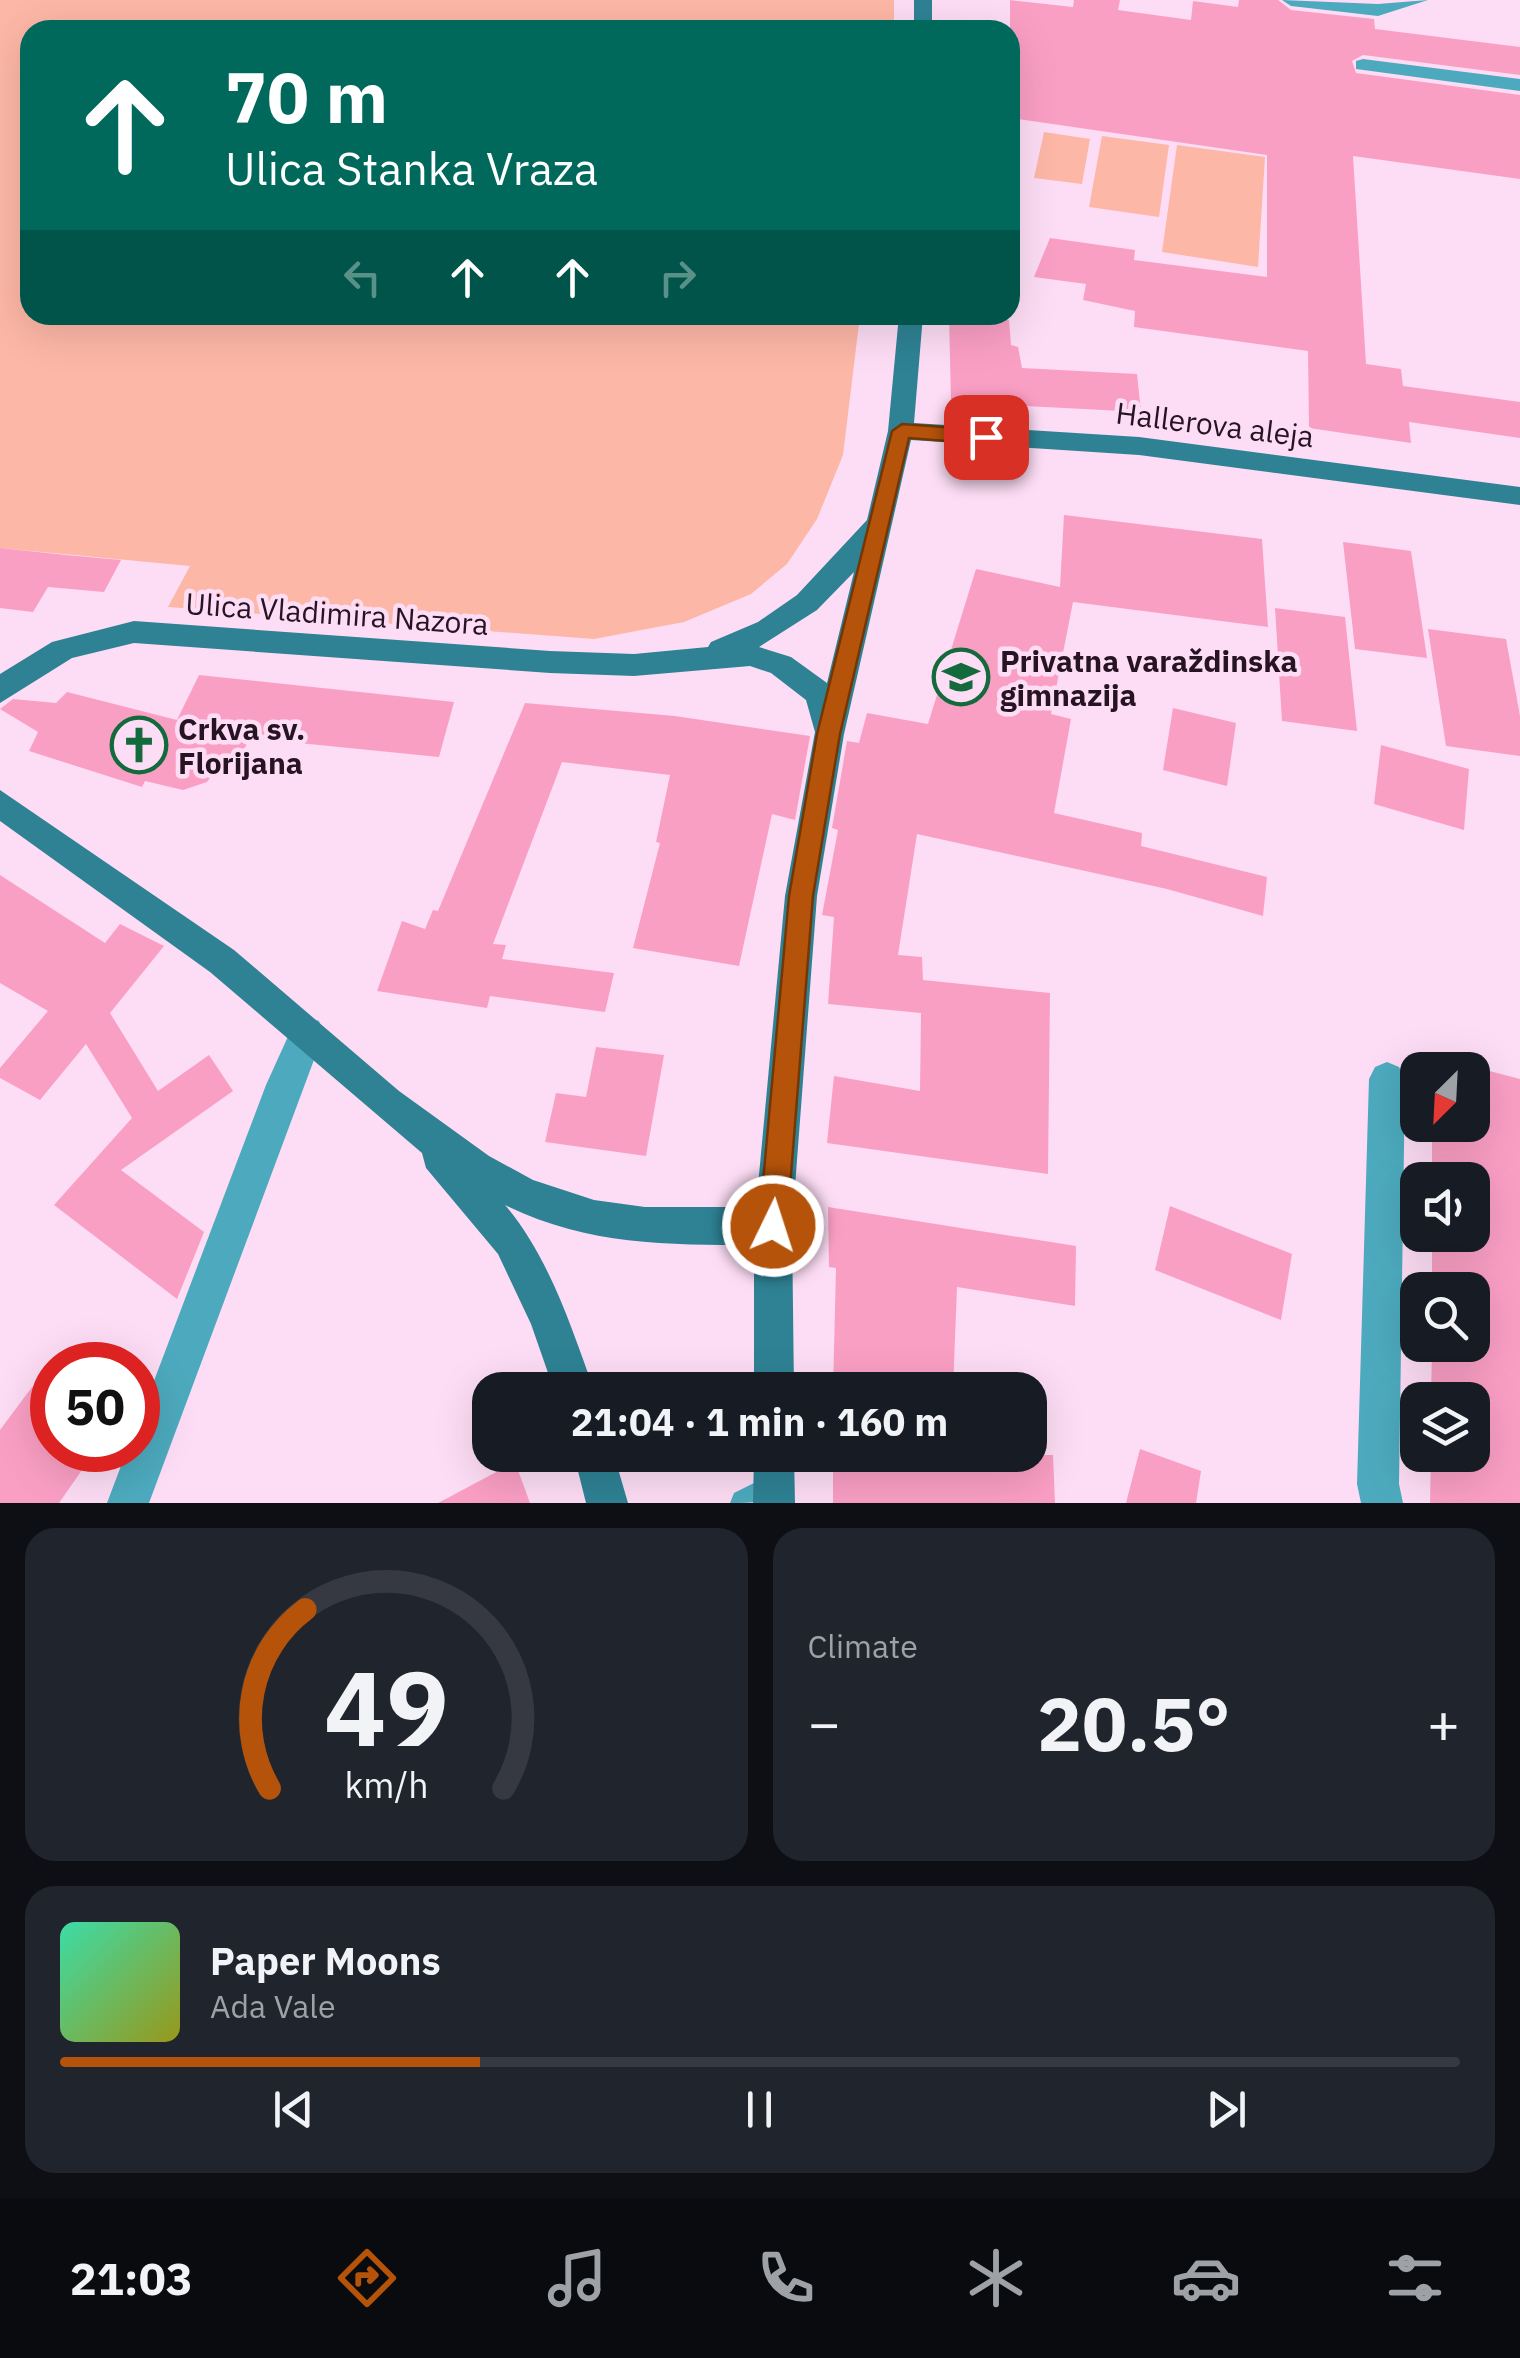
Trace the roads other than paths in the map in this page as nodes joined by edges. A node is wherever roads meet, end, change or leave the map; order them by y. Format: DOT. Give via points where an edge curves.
graph roads {
  1 [pos="1291,0"];
  2 [pos="1419,0"];
  3 [pos="1362,65"];
  4 [pos="1520,85"];
  5 [pos="910,325"];
  6 [pos="902,431"];
  7 [pos="890,489"];
  8 [pos="1520,496"];
  9 [pos="684,661"];
  10 [pos="0,691"];
  11 [pos="829,734"];
  12 [pos="0,803"];
  13 [pos="307,1033"];
  14 [pos="1387,1079"];
  15 [pos="400,1112"];
  16 [pos="773,1226"];
  17 [pos="568,1372"];
  18 [pos="774,1372"];
  19 [pos="599,1472"];
  20 [pos="128,1503"];
  21 [pos="608,1503"];
  22 [pos="1382,1503"];
  1 -- 2 [label="street" via="1378,10"];
  3 -- 4 [label="street"];
  5 -- 6 [label="main road"];
  6 -- 7 [label="main road"];
  6 -- 8 [label="main road, Hallerova aleja" via="1139,446"];
  7 -- 9 [label="main road" via="852,559 807,606 738,644"];
  7 -- 11 [label="main road"];
  9 -- 10 [label="main road, Ulica Vladimira Nazora" via="550,662 134,632 51,653"];
  9 -- 11 [label="main road" via="750,655 780,664 817,692"];
  11 -- 16 [label="main road" via="801,896"];
  12 -- 13 [label="main road" via="221,960"];
  13 -- 15 [label="main road"];
  13 -- 20 [label="street"];
  14 -- 22 [label="street"];
  15 -- 16 [label="main road" via="484,1174 568,1212 615,1223"];
  15 -- 17 [label="main road" via="511,1241"];
  16 -- 18 [label="main road"];
  19 -- 21 [label="main road"];
}
